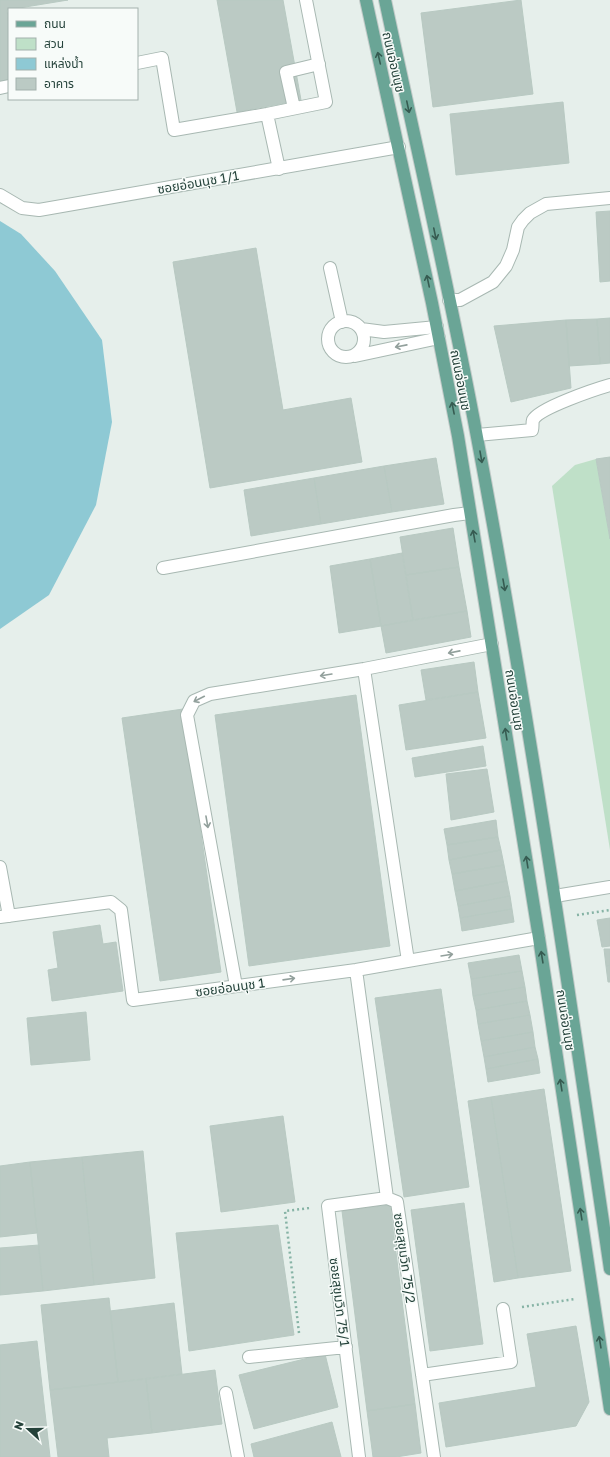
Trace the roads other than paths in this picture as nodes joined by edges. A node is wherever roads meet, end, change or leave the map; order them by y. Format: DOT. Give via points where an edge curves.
graph roads {
  1 [pos="306,0"];
  2 [pos="366,0"];
  3 [pos="385,0"];
  4 [pos="138,63"];
  5 [pos="319,64"];
  6 [pos="294,108"];
  7 [pos="267,114"];
  8 [pos="399,147"];
  9 [pos="279,169"];
  10 [pos="0,195"];
  11 [pos="610,198"];
  12 [pos="330,268"];
  13 [pos="449,300"];
  14 [pos="432,303"];
  15 [pos="342,322"];
  16 [pos="361,329"];
  17 [pos="438,332"];
  18 [pos="355,356"];
  19 [pos="610,385"];
  20 [pos="477,434"];
  21 [pos="458,436"];
  22 [pos="470,513"];
  23 [pos="163,568"];
  24 [pos="492,644"];
  25 [pos="364,669"];
  26 [pos="0,867"];
  27 [pos="610,888"];
  28 [pos="555,896"];
  29 [pos="4,917"];
  30 [pos="539,938"];
  31 [pos="408,961"];
  32 [pos="356,970"];
  33 [pos="236,986"];
  34 [pos="387,1198"];
  35 [pos="610,1269"];
  36 [pos="503,1310"];
  37 [pos="346,1347"];
  38 [pos="249,1357"];
  39 [pos="422,1375"];
  40 [pos="226,1392"];
  41 [pos="610,1409"];
  42 [pos="238,1457"];
  43 [pos="359,1457"];
  44 [pos="434,1457"];
  1 -- 5 [label="street"];
  8 -- 2 [label="main road, ถนนอ่อนนุช, one-way"];
  3 -- 13 [label="main road, ถนนอ่อนนุช, one-way"];
  4 -- 7 [label="street" via="162,58 174,130"];
  5 -- 6 [label="street" via="286,72"];
  5 -- 6 [label="street" via="326,102"];
  6 -- 7 [label="street"];
  7 -- 9 [label="street"];
  8 -- 9 [label="street, ซอยอ่อนนุช 1/1"];
  14 -- 8 [label="main road, ถนนอ่อนนุช, one-way"];
  9 -- 10 [label="street, ซอยอ่อนนุช 1/1" via="39,210 22,208"];
  11 -- 13 [label="street" via="546,204 530,214 518,227 506,266 493,282 460,300"];
  12 -- 15 [label="street"];
  13 -- 14 [label="main road"];
  13 -- 20 [label="main road, ถนนอ่อนนุช"];
  14 -- 17 [label="main road, ถนนอ่อนนุช"];
  15 -- 16 [label="street" via="357,324"];
  15 -- 18 [label="street" via="331,330 328,342 338,356"];
  16 -- 17 [label="street" via="384,332"];
  16 -- 18 [label="street" via="365,340 360,352"];
  17 -- 18 [label="street, one-way"];
  21 -- 17 [label="main road, ถนนอ่อนนุช, one-way"];
  19 -- 20 [label="street" via="586,392 537,415 532,430"];
  20 -- 21 [label="main road"];
  20 -- 28 [label="main road, ถนนอ่อนนุช, one-way"];
  21 -- 22 [label="main road, ถนนอ่อนนุช"];
  22 -- 23 [label="street"];
  24 -- 22 [label="main road, ถนนอ่อนนุช, one-way"];
  24 -- 25 [label="street, one-way"];
  30 -- 24 [label="main road, ถนนอ่อนนุช, one-way"];
  25 -- 31 [label="street"];
  25 -- 33 [label="street, one-way" via="210,694 194,701 187,715"];
  26 -- 29 [label="street"];
  27 -- 28 [label="street"];
  28 -- 35 [label="main road, ถนนอ่อนนุช"];
  29 -- 33 [label="street, ซอยอ่อนนุช 1" via="111,902 121,910 132,1000"];
  31 -- 30 [label="street, ซอยอ่อนนุช 1, one-way"];
  41 -- 30 [label="main road, ถนนอ่อนนุช, one-way"];
  31 -- 32 [label="street, ซอยอ่อนนุช 1"];
  33 -- 32 [label="street, ซอยอ่อนนุช 1, one-way"];
  32 -- 34 [label="street, ซอยสุขุมวิท 75/2"];
  34 -- 37 [label="street, ซอยสุขุมวิท 75/1" via="328,1206"];
  34 -- 39 [label="street, ซอยสุขุมวิท 75/2" via="397,1202"];
  36 -- 39 [label="street" via="511,1362"];
  37 -- 38 [label="street"];
  37 -- 43 [label="street, ซอยสุขุมวิท 75/1"];
  39 -- 44 [label="street, ซอยสุขุมวิท 75/2"];
  40 -- 42 [label="street"];
}
